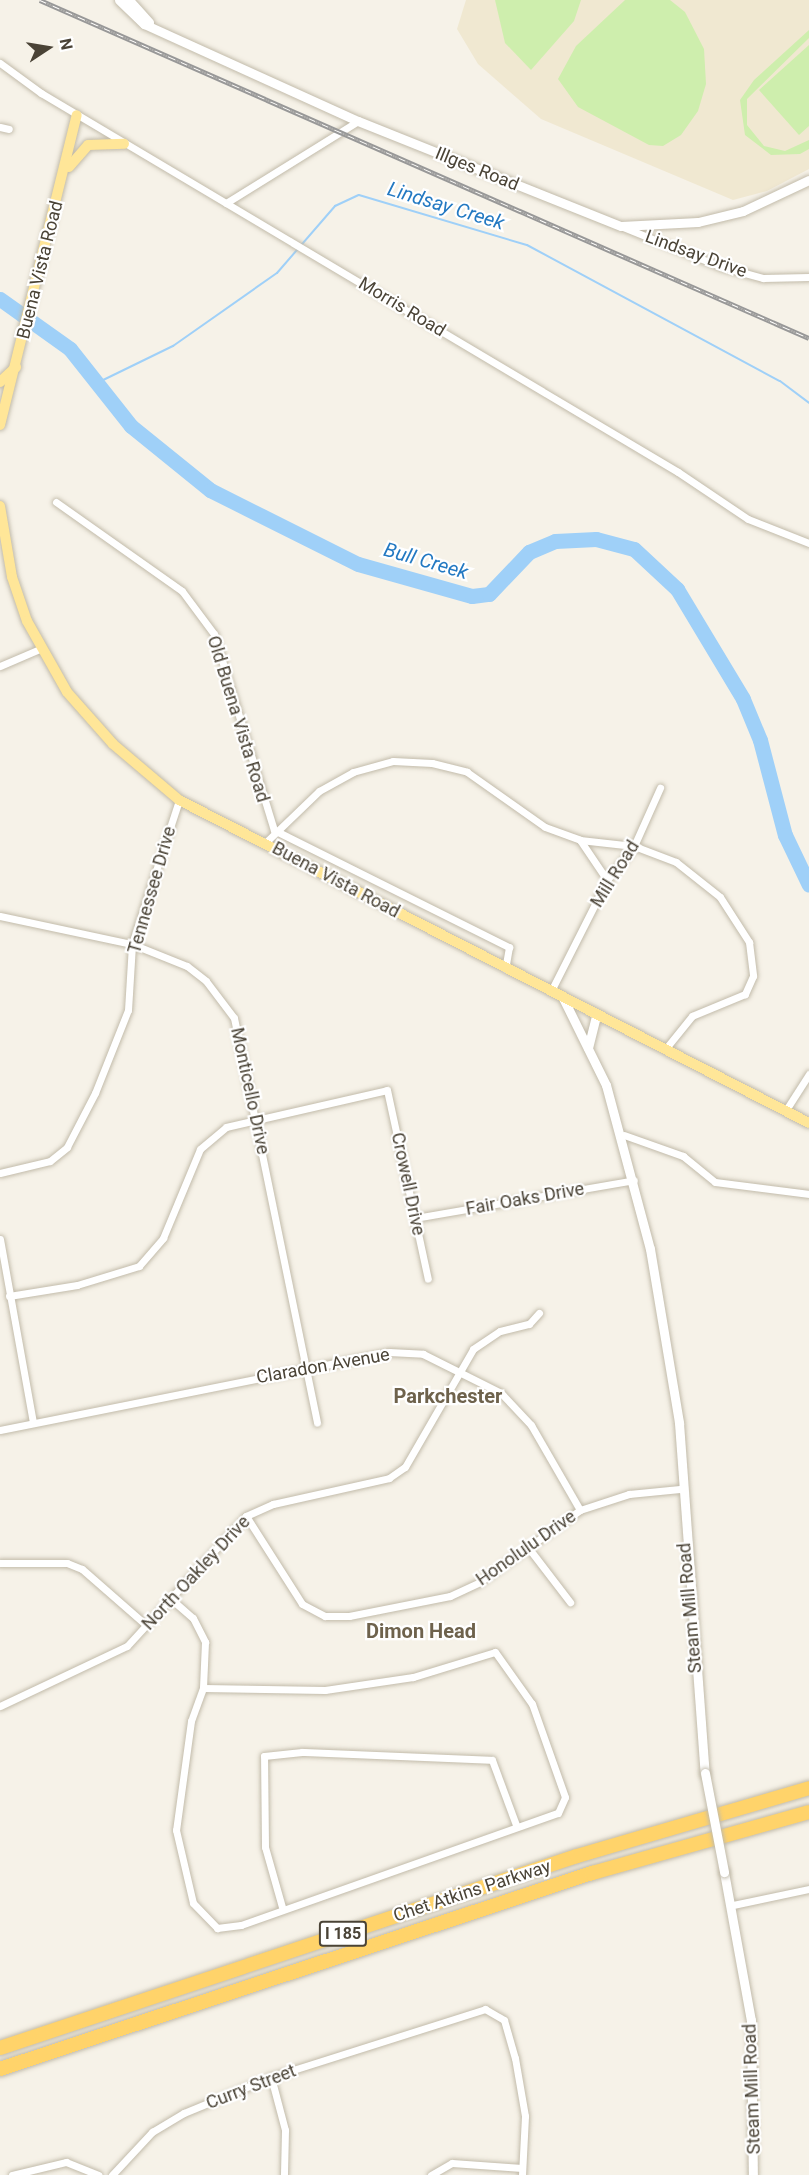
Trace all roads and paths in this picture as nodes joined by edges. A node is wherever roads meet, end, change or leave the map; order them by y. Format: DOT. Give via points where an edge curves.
graph roads {
  1 [pos="119,0"];
  2 [pos="129,0"];
  3 [pos="156,28"];
  4 [pos="0,63"];
  5 [pos="77,115"];
  6 [pos="358,121"];
  7 [pos="0,127"];
  8 [pos="9,129"];
  9 [pos="124,144"];
  10 [pos="63,178"];
  11 [pos="809,180"];
  12 [pos="226,203"];
  13 [pos="621,226"];
  14 [pos="809,277"];
  15 [pos="16,367"];
  16 [pos="0,382"];
  17 [pos="0,425"];
  18 [pos="56,502"];
  19 [pos="0,506"];
  20 [pos="809,543"];
  21 [pos="42,648"];
  22 [pos="0,666"];
  23 [pos="660,788"];
  24 [pos="179,800"];
  25 [pos="274,830"];
  26 [pos="580,840"];
  27 [pos="265,843"];
  28 [pos="634,846"];
  29 [pos="607,880"];
  30 [pos="0,916"];
  31 [pos="132,944"];
  32 [pos="505,969"];
  33 [pos="551,991"];
  34 [pos="563,998"];
  35 [pos="596,1016"];
  36 [pos="667,1047"];
  37 [pos="588,1048"];
  38 [pos="809,1074"];
  39 [pos="786,1110"];
  40 [pos="256,1119"];
  41 [pos="809,1123"];
  42 [pos="624,1135"];
  43 [pos="0,1173"];
  44 [pos="634,1180"];
  45 [pos="809,1194"];
  46 [pos="415,1218"];
  47 [pos="0,1239"];
  48 [pos="428,1279"];
  49 [pos="9,1296"];
  50 [pos="538,1313"];
  51 [pos="306,1368"];
  52 [pos="461,1372"];
  53 [pos="33,1423"];
  54 [pos="317,1423"];
  55 [pos="0,1430"];
  56 [pos="680,1489"];
  57 [pos="580,1510"];
  58 [pos="246,1516"];
  59 [pos="527,1546"];
  60 [pos="0,1563"];
  61 [pos="171,1599"];
  62 [pos="570,1602"];
  63 [pos="147,1626"];
  64 [pos="203,1688"];
  65 [pos="0,1706"];
  66 [pos="809,1788"];
  67 [pos="809,1812"];
  68 [pos="516,1825"];
  69 [pos="809,1889"];
  70 [pos="733,1905"];
  71 [pos="282,1907"];
  72 [pos="0,2048"];
  73 [pos="0,2069"];
  74 [pos="271,2077"];
  75 [pos="522,2171"];
  76 [pos="12,2175"];
  77 [pos="98,2175"];
  78 [pos="112,2175"];
  79 [pos="285,2175"];
  80 [pos="431,2175"];
  81 [pos="753,2175"];
  1 -- 3 [label="street, Illges Road" via="134,17"];
  2 -- 3 [label="street, Illges Road"];
  3 -- 6 [label="street, Illges Road"];
  4 -- 5 [label="street, Morris Road"];
  5 -- 9 [label="street, Morris Road"];
  5 -- 10 [label="main road, Buena Vista Road"];
  6 -- 12 [label="street"];
  6 -- 13 [label="street, Illges Road"];
  7 -- 8 [label="street"];
  9 -- 10 [label="main road" via="103,141 84,148"];
  9 -- 12 [label="street, Morris Road"];
  10 -- 15 [label="main road, Buena Vista Road"];
  11 -- 13 [label="street, Illges Road" via="743,212 698,222"];
  12 -- 20 [label="street, Morris Road" via="748,519"];
  13 -- 14 [label="street, Lindsay Drive" via="719,266 764,278"];
  15 -- 16 [label="main road"];
  15 -- 17 [label="main road, Buena Vista Road"];
  18 -- 25 [label="street, Old Buena Vista Road" via="182,591 214,634"];
  19 -- 21 [label="main road, Buena Vista Road" via="12,577"];
  21 -- 22 [label="street"];
  21 -- 24 [label="main road, Buena Vista Road" via="87,718"];
  23 -- 28 [label="street, Mill Road"];
  24 -- 27 [label="main road, Buena Vista Road"];
  24 -- 31 [label="street, Tennessee Drive"];
  25 -- 26 [label="street" via="319,791 353,772 393,760 467,772 545,827"];
  25 -- 27 [label="street"];
  25 -- 32 [label="street" via="509,947"];
  26 -- 28 [label="street"];
  26 -- 29 [label="street"];
  27 -- 32 [label="main road, Buena Vista Road"];
  28 -- 29 [label="street, Mill Road"];
  28 -- 36 [label="street" via="698,876 736,916 753,959 745,994 692,1016"];
  29 -- 33 [label="street, Mill Road"];
  30 -- 31 [label="street, Monticello Drive"];
  31 -- 40 [label="street, Monticello Drive" via="187,966 220,997 243,1050"];
  31 -- 43 [label="street, Tennessee Drive" via="128,1010 66,1147 50,1161"];
  32 -- 33 [label="main road, Buena Vista Road"];
  33 -- 34 [label="main road, Buena Vista Road"];
  34 -- 35 [label="main road, Buena Vista Road"];
  34 -- 37 [label="street, Steam Mill Road"];
  35 -- 36 [label="main road, Buena Vista Road"];
  35 -- 37 [label="street"];
  36 -- 39 [label="main road, Buena Vista Road"];
  37 -- 42 [label="street, Steam Mill Road"];
  38 -- 39 [label="street"];
  39 -- 41 [label="main road, Buena Vista Road"];
  40 -- 46 [label="street, Crowell Drive" via="387,1090"];
  40 -- 49 [label="street" via="226,1127 200,1149 163,1238 139,1266 77,1285"];
  40 -- 51 [label="street, Monticello Drive"];
  42 -- 44 [label="street, Steam Mill Road"];
  42 -- 45 [label="street" via="683,1156 715,1182"];
  44 -- 46 [label="street, Fair Oaks Drive"];
  44 -- 56 [label="street, Steam Mill Road" via="679,1422"];
  46 -- 48 [label="street, Crowell Drive"];
  47 -- 49 [label="street"];
  49 -- 53 [label="street"];
  50 -- 52 [label="street, North Oakley Drive" via="529,1324 500,1331 473,1349"];
  51 -- 52 [label="street, Claradon Avenue" via="389,1352 423,1354"];
  51 -- 53 [label="street, Claradon Avenue"];
  51 -- 54 [label="street, Monticello Drive"];
  52 -- 57 [label="street, Claradon Avenue" via="501,1393 531,1425"];
  52 -- 58 [label="street, North Oakley Drive" via="405,1467 389,1478 273,1504"];
  53 -- 55 [label="street, Claradon Avenue"];
  56 -- 57 [label="street, Honolulu Drive" via="629,1494"];
  56 -- 70 [label="street, Steam Mill Road, bridge" via="705,1773"];
  57 -- 59 [label="street, Honolulu Drive"];
  58 -- 59 [label="street, Honolulu Drive" via="286,1587 302,1604 325,1616 450,1596 480,1582"];
  58 -- 61 [label="street, North Oakley Drive"];
  59 -- 62 [label="street"];
  60 -- 63 [label="street" via="67,1563 82,1569"];
  61 -- 63 [label="street, North Oakley Drive"];
  61 -- 64 [label="street" via="193,1618 205,1642"];
  63 -- 65 [label="street, North Oakley Drive" via="98,1664"];
  64 -- 68 [label="street" via="325,1690 413,1677 495,1652 532,1704 565,1797 558,1813"];
  64 -- 71 [label="street" via="191,1721 176,1819 193,1904 217,1928 241,1925"];
  66 -- 72 [label="highway, Chet Atkins Parkway / I 185" via="588,1852"];
  67 -- 73 [label="highway, Chet Atkins Parkway / I 185" via="592,1874"];
  68 -- 71 [label="street"];
  68 -- 71 [label="street" via="492,1760 302,1752 264,1756 265,1847"];
  69 -- 70 [label="street"];
  70 -- 81 [label="street, Steam Mill Road" via="751,2020"];
  74 -- 75 [label="street, Curry Street" via="485,2008 504,2020 525,2116"];
  74 -- 78 [label="street, Curry Street" via="152,2132"];
  74 -- 79 [label="street" via="285,2130"];
  75 -- 80 [label="street" via="452,2163"];
  76 -- 77 [label="street" via="66,2162"];
}
